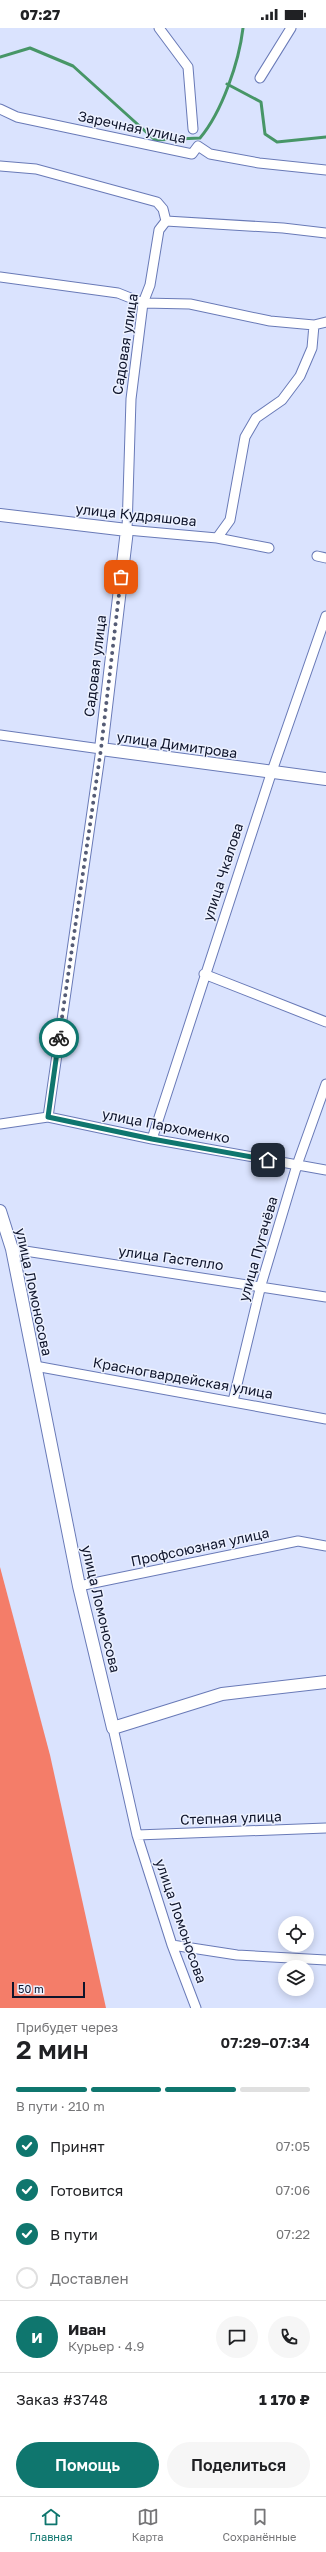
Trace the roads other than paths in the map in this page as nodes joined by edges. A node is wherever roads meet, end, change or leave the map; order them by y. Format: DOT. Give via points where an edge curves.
graph roads {
  1 [pos="159,28"];
  2 [pos="291,28"];
  3 [pos="260,78"];
  4 [pos="0,109"];
  5 [pos="193,129"];
  6 [pos="0,166"];
  7 [pos="326,170"];
  8 [pos="166,221"];
  9 [pos="326,233"];
  10 [pos="0,277"];
  11 [pos="144,303"];
  12 [pos="326,322"];
  13 [pos="314,325"];
  14 [pos="0,515"];
  15 [pos="127,530"];
  16 [pos="217,538"];
  17 [pos="269,548"];
  18 [pos="326,616"];
  19 [pos="0,735"];
  20 [pos="101,749"];
  21 [pos="271,774"];
  22 [pos="326,779"];
  23 [pos="204,974"];
  24 [pos="326,1022"];
  25 [pos="326,1084"];
  26 [pos="48,1117"];
  27 [pos="0,1124"];
  28 [pos="152,1139"];
  29 [pos="297,1165"];
  30 [pos="326,1170"];
  31 [pos="0,1211"];
  32 [pos="12,1250"];
  33 [pos="261,1285"];
  34 [pos="326,1297"];
  35 [pos="34,1366"];
  36 [pos="233,1401"];
  37 [pos="326,1419"];
  38 [pos="326,1546"];
  39 [pos="79,1586"];
  40 [pos="326,1682"];
  41 [pos="113,1728"];
  42 [pos="326,1828"];
  43 [pos="137,1835"];
  44 [pos="172,1945"];
  45 [pos="326,1960"];
  46 [pos="196,2008"];
  1 -- 5 [label="street" via="188,67"];
  2 -- 3 [label="street"];
  4 -- 7 [label="street, Заречная улица" via="17,116 136,144 192,154 198,146 210,154 259,163"];
  6 -- 8 [label="street" via="36,169 157,202 163,209"];
  8 -- 9 [label="street"];
  8 -- 11 [label="street, Садовая улица" via="159,230 150,285"];
  10 -- 11 [label="street" via="118,293"];
  11 -- 13 [label="street" via="190,304 270,321"];
  11 -- 15 [label="street, Садовая улица" via="131,400"];
  12 -- 13 [label="street"];
  13 -- 16 [label="street" via="312,348 300,376 282,400 256,418 245,437 230,520"];
  14 -- 15 [label="street, улица Кудряшова"];
  15 -- 16 [label="street, улица Кудряшова"];
  15 -- 20 [label="street, Садовая улица"];
  16 -- 17 [label="street, улица Кудряшова"];
  18 -- 21 [label="street, улица Чкалова"];
  19 -- 20 [label="street, улица Димитрова"];
  20 -- 21 [label="street, улица Димитрова"];
  20 -- 26 [label="street, Садовая улица"];
  21 -- 22 [label="street, улица Димитрова"];
  21 -- 23 [label="street, улица Чкалова"];
  23 -- 24 [label="street"];
  23 -- 28 [label="street, улица Чкалова"];
  25 -- 29 [label="street, улица Пугачёва"];
  26 -- 27 [label="street, улица Пархоменко"];
  26 -- 28 [label="street, улица Пархоменко"];
  28 -- 29 [label="street, улица Пархоменко"];
  29 -- 30 [label="street, улица Пархоменко"];
  29 -- 33 [label="street, улица Пугачёва"];
  31 -- 32 [label="street, улица Ломоносова"];
  32 -- 33 [label="street, улица Гастелло"];
  32 -- 35 [label="street, улица Ломоносова"];
  33 -- 34 [label="street, улица Гастелло"];
  33 -- 36 [label="street, улица Пугачёва"];
  35 -- 36 [label="street, Красногвардейская улица"];
  35 -- 39 [label="street, улица Ломоносова"];
  36 -- 37 [label="street, Красногвардейская улица"];
  38 -- 39 [label="street, Профсоюзная улица" via="298,1541"];
  39 -- 41 [label="street, улица Ломоносова"];
  40 -- 41 [label="street" via="222,1694"];
  41 -- 43 [label="street, улица Ломоносова"];
  42 -- 43 [label="street, Степная улица"];
  43 -- 44 [label="street, улица Ломоносова"];
  44 -- 45 [label="street" via="237,1955"];
  44 -- 46 [label="street, улица Ломоносова"];
}
